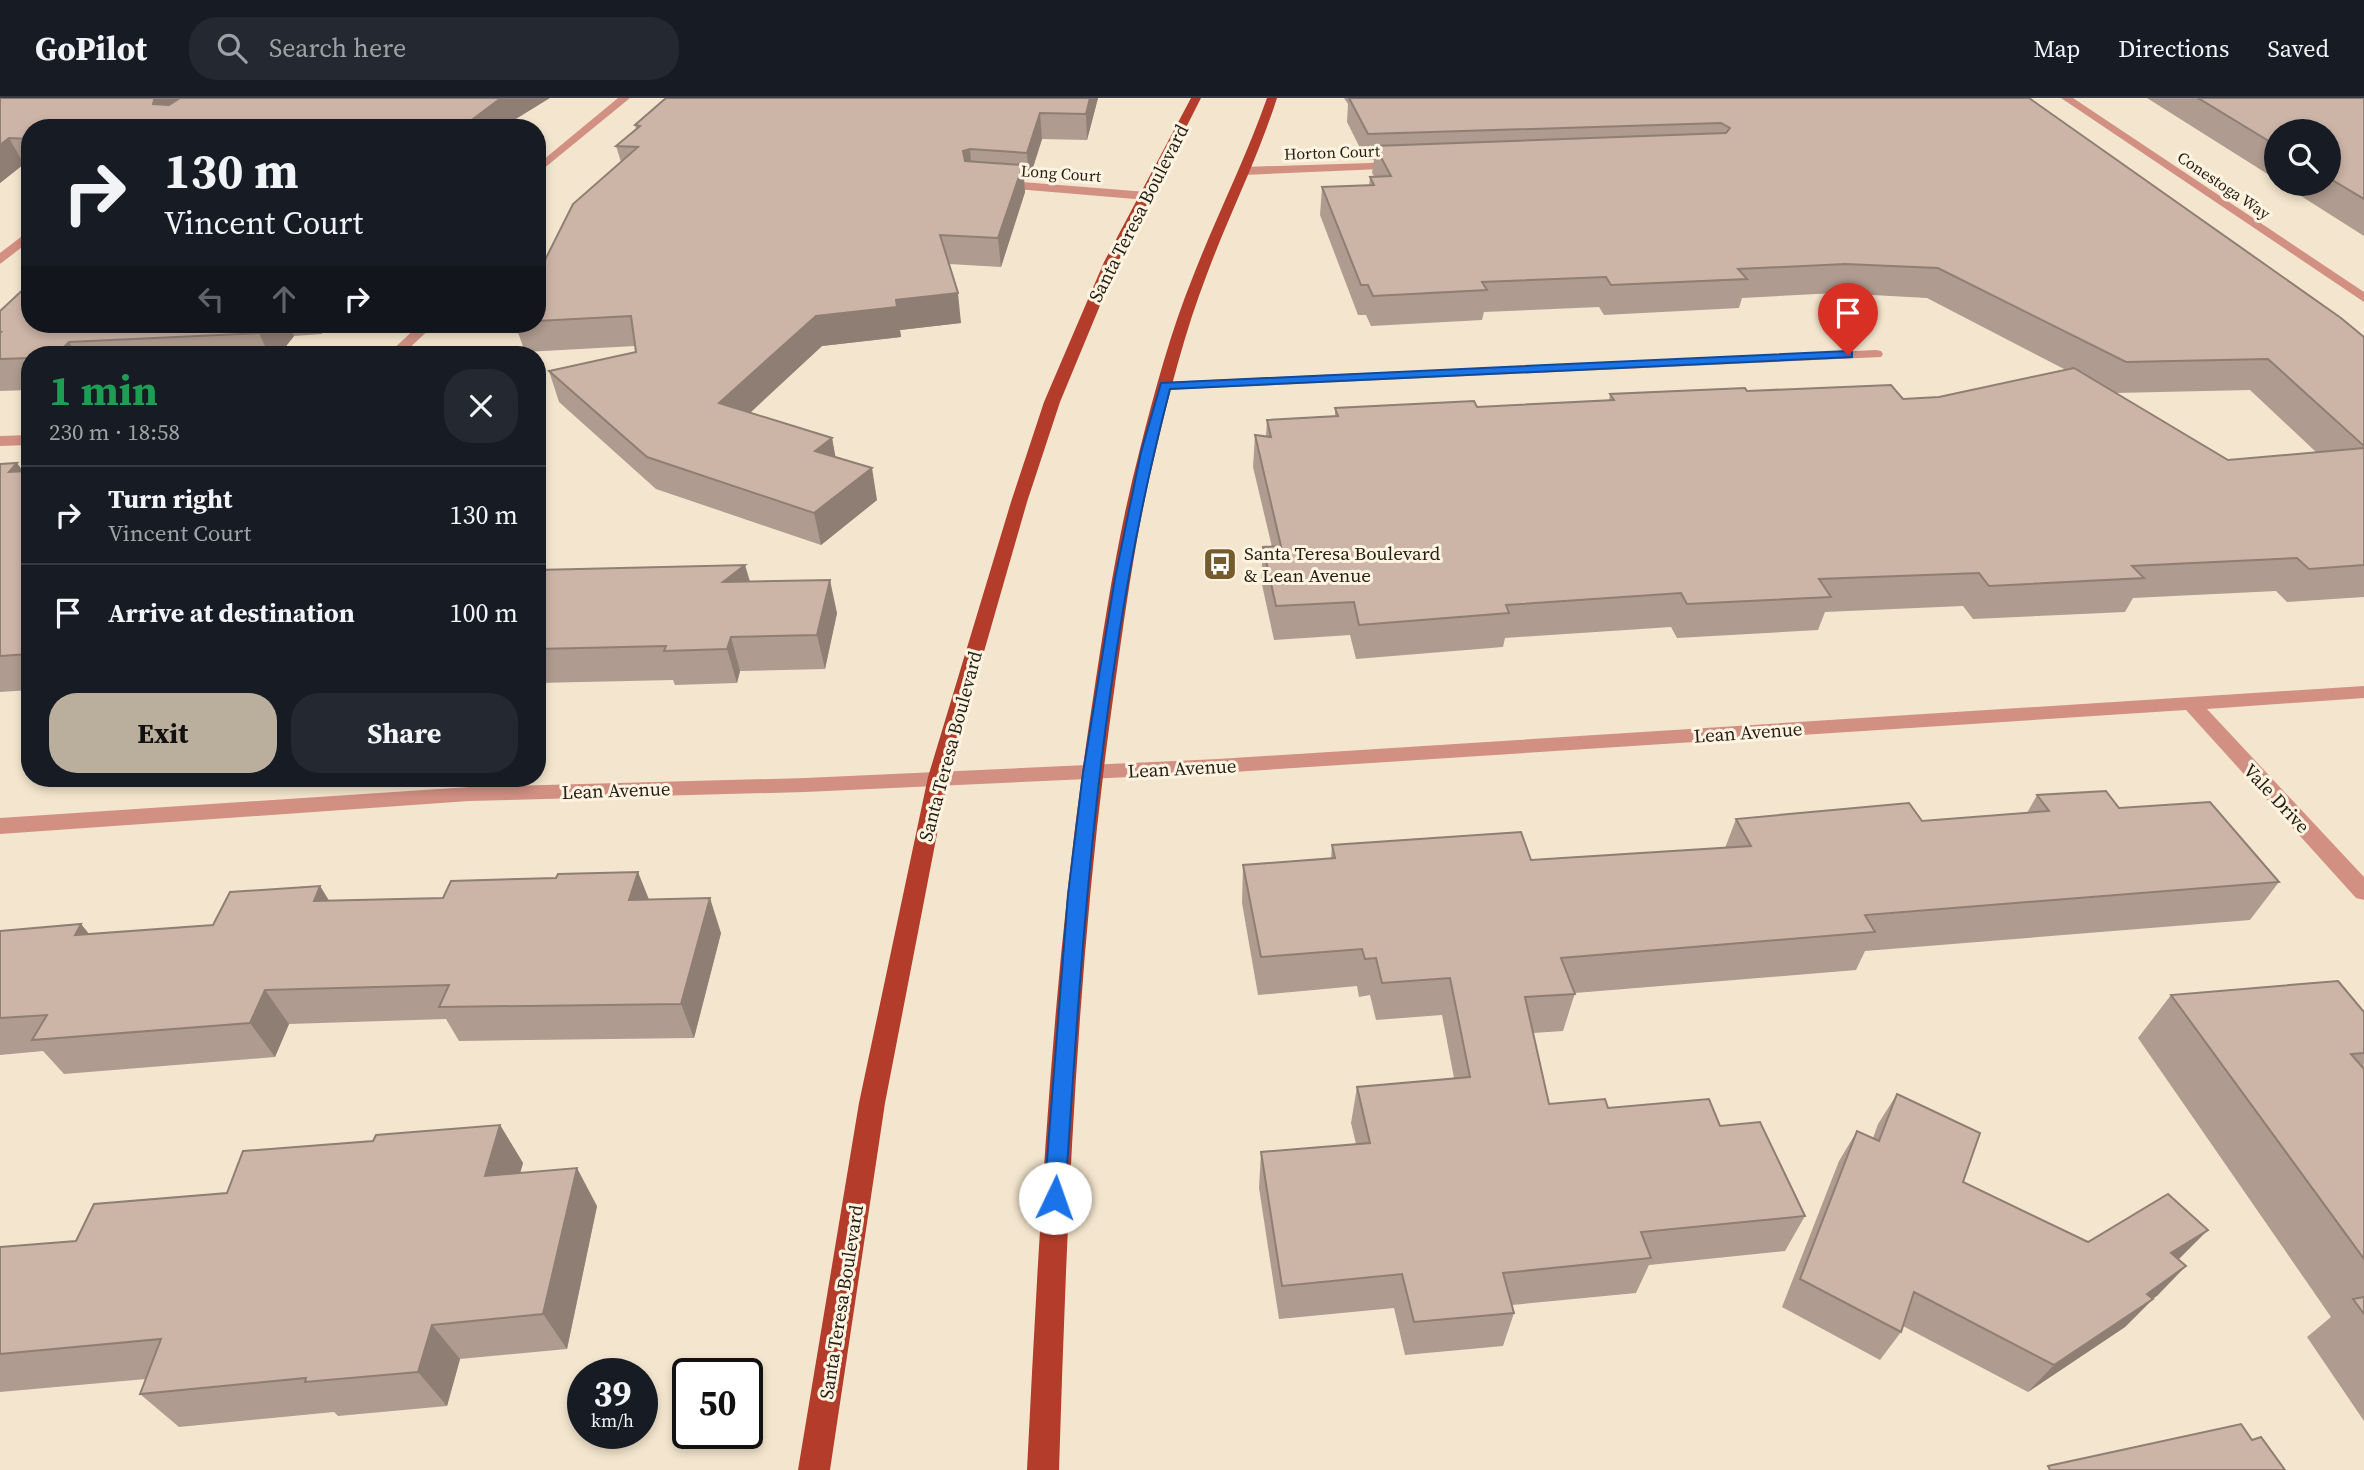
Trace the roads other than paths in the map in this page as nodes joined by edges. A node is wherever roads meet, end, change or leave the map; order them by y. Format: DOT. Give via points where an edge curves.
graph roads {
  1 [pos="625,98"];
  2 [pos="1196,98"];
  3 [pos="1272,98"];
  4 [pos="2066,98"];
  5 [pos="546,164"];
  6 [pos="1410,165"];
  7 [pos="1244,171"];
  8 [pos="985,183"];
  9 [pos="1147,196"];
  10 [pos="21,242"];
  11 [pos="0,260"];
  12 [pos="2364,298"];
  13 [pos="418,333"];
  14 [pos="404,346"];
  15 [pos="1876,354"];
  16 [pos="1165,386"];
  17 [pos="21,440"];
  18 [pos="0,441"];
  19 [pos="2364,692"];
  20 [pos="2191,703"];
  21 [pos="1091,773"];
  22 [pos="938,777"];
  23 [pos="0,826"];
  24 [pos="2364,892"];
  25 [pos="814,1470"];
  26 [pos="1043,1470"];
  1 -- 5 [label="street"];
  2 -- 9 [label="main road, Santa Teresa Boulevard"];
  3 -- 7 [label="main road"];
  4 -- 12 [label="street, Conestoga Way"];
  6 -- 7 [label="street, Horton Court"];
  7 -- 16 [label="main road" via="1198,279"];
  8 -- 9 [label="street, Long Court"];
  9 -- 22 [label="main road, Santa Teresa Boulevard" via="1086,315 1042,430"];
  10 -- 11 [label="street"];
  13 -- 14 [label="street"];
  15 -- 16 [label="street"];
  16 -- 21 [label="main road" via="1121,578"];
  17 -- 18 [label="street"];
  19 -- 20 [label="street, Lean Avenue"];
  20 -- 21 [label="street, Lean Avenue"];
  20 -- 24 [label="street, Vale Drive"];
  21 -- 22 [label="street, Lean Avenue"];
  21 -- 26 [label="main road" via="1064,1043"];
  22 -- 23 [label="street, Lean Avenue" via="468,794"];
  22 -- 25 [label="main road, Santa Teresa Boulevard" via="872,1103"];
}
